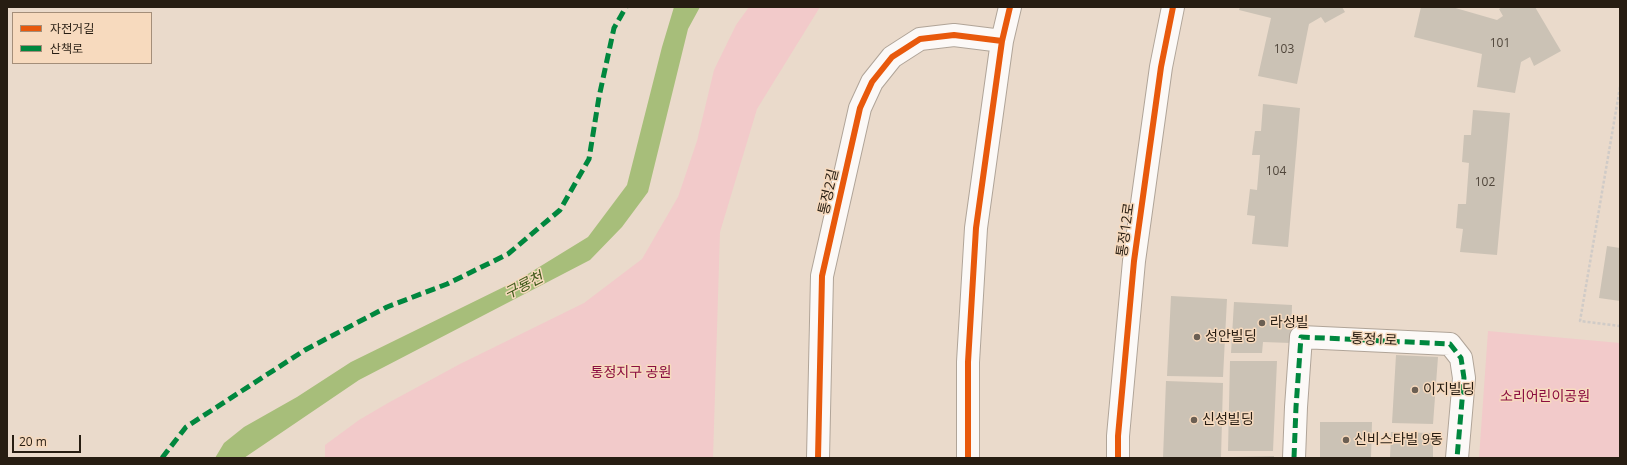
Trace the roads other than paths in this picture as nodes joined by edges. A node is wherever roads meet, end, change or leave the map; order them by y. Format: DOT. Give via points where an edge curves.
graph roads {
  1 [pos="1010,7"];
  2 [pos="1174,7"];
  3 [pos="1002,41"];
  4 [pos="818,458"];
  5 [pos="968,458"];
  6 [pos="1118,458"];
  7 [pos="1294,458"];
  8 [pos="1457,458"];
  1 -- 3 [label="street"];
  2 -- 6 [label="street, 통정12로" via="1161,67 1134,261"];
  3 -- 4 [label="street, 통정2길" via="954,34 920,39 892,57 872,82 860,108 822,276"];
  3 -- 5 [label="street" via="976,228 968,362"];
  7 -- 8 [label="street, 통정1로" via="1301,337 1450,344 1461,358 1464,378"];
}
